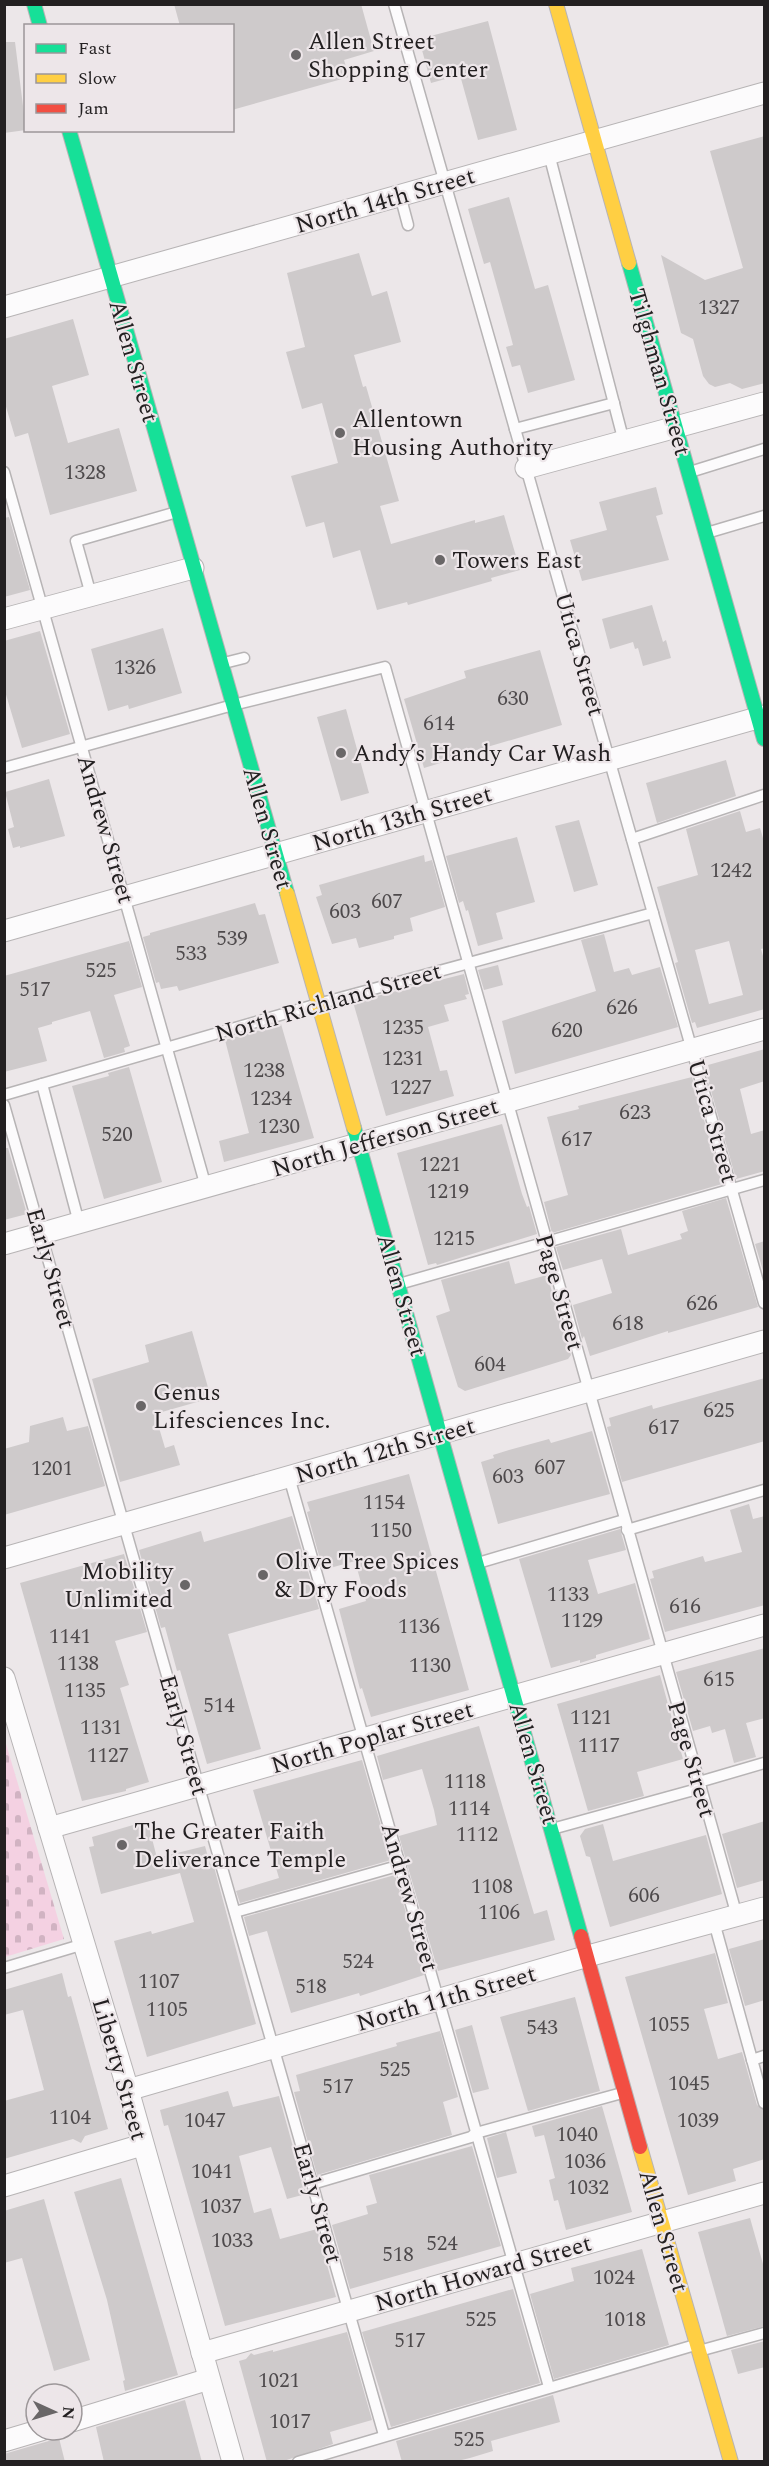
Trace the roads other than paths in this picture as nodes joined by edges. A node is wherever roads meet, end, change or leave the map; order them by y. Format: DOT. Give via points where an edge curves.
graph roads {
  1 [pos="34,4"];
  2 [pos="394,4"];
  3 [pos="556,4"];
  4 [pos="39,24"];
  5 [pos="765,93"];
  6 [pos="70,132"];
  7 [pos="595,141"];
  8 [pos="549,154"];
  9 [pos="445,183"];
  10 [pos="400,195"];
  11 [pos="408,225"];
  12 [pos="110,277"];
  13 [pos="4,307"];
  14 [pos="614,403"];
  15 [pos="765,403"];
  16 [pos="676,427"];
  17 [pos="515,429"];
  18 [pos="624,442"];
  19 [pos="765,448"];
  20 [pos="526,468"];
  21 [pos="4,472"];
  22 [pos="689,472"];
  23 [pos="177,512"];
  24 [pos="765,516"];
  25 [pos="706,533"];
  26 [pos="193,568"];
  27 [pos="91,595"];
  28 [pos="43,608"];
  29 [pos="4,619"];
  30 [pos="244,658"];
  31 [pos="220,664"];
  32 [pos="232,705"];
  33 [pos="762,717"];
  34 [pos="765,739"];
  35 [pos="83,748"];
  36 [pos="610,759"];
  37 [pos="4,768"];
  38 [pos="765,795"];
  39 [pos="424,812"];
  40 [pos="632,839"];
  41 [pos="275,854"];
  42 [pos="125,896"];
  43 [pos="653,913"];
  44 [pos="4,931"];
  45 [pos="467,963"];
  46 [pos="318,1004"];
  47 [pos="765,1029"];
  48 [pos="168,1048"];
  49 [pos="692,1050"];
  50 [pos="42,1084"];
  51 [pos="4,1095"];
  52 [pos="506,1103"];
  53 [pos="4,1105"];
  54 [pos="358,1144"];
  55 [pos="765,1180"];
  56 [pos="206,1187"];
  57 [pos="732,1189"];
  58 [pos="79,1223"];
  59 [pos="41,1233"];
  60 [pos="546,1242"];
  61 [pos="4,1244"];
  62 [pos="399,1284"];
  63 [pos="765,1303"];
  64 [pos="765,1341"];
  65 [pos="588,1391"];
  66 [pos="441,1433"];
  67 [pos="289,1477"];
  68 [pos="765,1490"];
  69 [pos="124,1524"];
  70 [pos="626,1525"];
  71 [pos="4,1558"];
  72 [pos="478,1563"];
  73 [pos="765,1625"];
  74 [pos="663,1654"];
  75 [pos="4,1678"];
  76 [pos="515,1696"];
  77 [pos="364,1739"];
  78 [pos="765,1763"];
  79 [pos="199,1785"];
  80 [pos="700,1785"];
  81 [pos="49,1828"];
  82 [pos="552,1829"];
  83 [pos="401,1865"];
  84 [pos="765,1908"];
  85 [pos="235,1912"];
  86 [pos="737,1916"];
  87 [pos="714,1922"];
  88 [pos="84,1944"];
  89 [pos="588,1956"];
  90 [pos="4,1968"];
  91 [pos="440,2000"];
  92 [pos="274,2048"];
  93 [pos="765,2056"];
  94 [pos="752,2060"];
  95 [pos="128,2090"];
  96 [pos="625,2092"];
  97 [pos="765,2103"];
  98 [pos="476,2133"];
  99 [pos="142,2145"];
  100 [pos="5,2183"];
  101 [pos="312,2184"];
  102 [pos="765,2193"];
  103 [pos="661,2222"];
  104 [pos="513,2262"];
  105 [pos="349,2312"];
  106 [pos="765,2333"];
  107 [pos="698,2348"];
  108 [pos="202,2353"];
  109 [pos="209,2379"];
  110 [pos="549,2387"];
  111 [pos="84,2417"];
  112 [pos="24,2435"];
  113 [pos="384,2435"];
  114 [pos="4,2441"];
  115 [pos="233,2462"];
  116 [pos="298,2462"];
  117 [pos="731,2462"];
  1 -- 4 [label="street"];
  2 -- 9 [label="lane, Utica Street"];
  3 -- 7 [label="street, Tilghman Street"];
  5 -- 7 [label="street, North 14th Street"];
  6 -- 12 [label="street, Allen Street"];
  7 -- 8 [label="street, North 14th Street"];
  7 -- 16 [label="street, Tilghman Street"];
  8 -- 9 [label="street, North 14th Street"];
  8 -- 14 [label="lane"];
  9 -- 10 [label="street, North 14th Street"];
  9 -- 17 [label="lane, Utica Street"];
  10 -- 11 [label="lane"];
  10 -- 12 [label="street, North 14th Street"];
  12 -- 13 [label="street, North 14th Street"];
  12 -- 23 [label="street, Allen Street"];
  14 -- 17 [label="lane"];
  14 -- 18 [label="lane"];
  15 -- 16 [label="street"];
  16 -- 18 [label="street"];
  16 -- 22 [label="street, Tilghman Street"];
  17 -- 20 [label="lane, Utica Street"];
  18 -- 20 [label="street"];
  19 -- 22 [label="lane"];
  20 -- 36 [label="lane, Utica Street"];
  21 -- 28 [label="lane, Andrew Street"];
  22 -- 25 [label="street, Tilghman Street"];
  23 -- 26 [label="street, Allen Street"];
  23 -- 27 [label="lane" via="76,541"];
  24 -- 25 [label="lane"];
  25 -- 33 [label="street, Tilghman Street"];
  26 -- 27 [label="street"];
  26 -- 31 [label="street, Allen Street"];
  27 -- 28 [label="street"];
  28 -- 29 [label="street"];
  28 -- 35 [label="lane, Andrew Street"];
  30 -- 31 [label="lane"];
  31 -- 32 [label="street, Allen Street"];
  32 -- 35 [label="lane"];
  32 -- 39 [label="lane, Page Street" via="385,667"];
  32 -- 41 [label="street, Allen Street"];
  33 -- 34 [label="street, Tilghman Street"];
  33 -- 36 [label="street, North 13th Street"];
  35 -- 37 [label="lane"];
  35 -- 42 [label="lane, Andrew Street"];
  36 -- 39 [label="street, North 13th Street"];
  36 -- 40 [label="lane, Utica Street"];
  38 -- 40 [label="lane"];
  39 -- 41 [label="street, North 13th Street"];
  39 -- 45 [label="lane, Page Street"];
  40 -- 43 [label="lane, Utica Street"];
  41 -- 42 [label="street, North 13th Street"];
  41 -- 46 [label="street, Allen Street"];
  42 -- 44 [label="street, North 13th Street"];
  42 -- 48 [label="lane, Andrew Street"];
  43 -- 45 [label="lane, North Richland Street"];
  43 -- 49 [label="lane, Utica Street"];
  45 -- 46 [label="lane, North Richland Street"];
  45 -- 52 [label="lane, Page Street"];
  46 -- 48 [label="lane, North Richland Street"];
  46 -- 54 [label="street, Allen Street"];
  47 -- 49 [label="street, North Jefferson Street"];
  48 -- 50 [label="lane, North Richland Street"];
  48 -- 56 [label="lane, Andrew Street"];
  49 -- 52 [label="street, North Jefferson Street"];
  49 -- 57 [label="lane, Utica Street"];
  50 -- 51 [label="lane, North Richland Street"];
  50 -- 58 [label="lane"];
  52 -- 54 [label="street, North Jefferson Street"];
  52 -- 60 [label="lane, Page Street"];
  53 -- 59 [label="lane, Early Street"];
  54 -- 56 [label="street, North Jefferson Street"];
  54 -- 62 [label="street, Allen Street"];
  55 -- 57 [label="lane"];
  56 -- 58 [label="street, North Jefferson Street"];
  57 -- 60 [label="lane"];
  57 -- 63 [label="lane, Utica Street"];
  58 -- 59 [label="street, North Jefferson Street"];
  59 -- 61 [label="street, North Jefferson Street"];
  59 -- 69 [label="lane, Early Street"];
  60 -- 62 [label="lane"];
  60 -- 65 [label="lane, Page Street"];
  62 -- 66 [label="street, Allen Street"];
  64 -- 65 [label="street, North 12th Street"];
  65 -- 66 [label="street, North 12th Street"];
  65 -- 70 [label="lane, Page Street"];
  66 -- 67 [label="street, North 12th Street"];
  66 -- 72 [label="street, Allen Street"];
  67 -- 69 [label="street, North 12th Street"];
  67 -- 77 [label="lane, Andrew Street"];
  68 -- 70 [label="lane"];
  69 -- 71 [label="street, North 12th Street"];
  69 -- 79 [label="lane, Early Street"];
  70 -- 72 [label="lane"];
  70 -- 74 [label="lane, Page Street"];
  72 -- 76 [label="street, Allen Street"];
  73 -- 74 [label="street, North Poplar Street"];
  74 -- 76 [label="street, North Poplar Street"];
  74 -- 80 [label="lane, Page Street"];
  75 -- 81 [label="street, Liberty Street"];
  76 -- 77 [label="street, North Poplar Street"];
  76 -- 82 [label="street, Allen Street"];
  77 -- 79 [label="street, North Poplar Street"];
  77 -- 83 [label="lane, Andrew Street"];
  78 -- 80 [label="lane"];
  79 -- 81 [label="street, North Poplar Street"];
  79 -- 85 [label="lane, Early Street"];
  80 -- 82 [label="lane"];
  80 -- 86 [label="lane, Page Street"];
  81 -- 88 [label="street, Liberty Street"];
  82 -- 89 [label="street, Allen Street"];
  83 -- 85 [label="lane"];
  83 -- 91 [label="lane, Andrew Street"];
  84 -- 86 [label="street, North 11th Street"];
  85 -- 92 [label="lane, Early Street"];
  86 -- 87 [label="street, North 11th Street"];
  87 -- 89 [label="street, North 11th Street"];
  87 -- 94 [label="lane"];
  88 -- 90 [label="lane"];
  88 -- 95 [label="street, Liberty Street"];
  89 -- 91 [label="street, North 11th Street"];
  89 -- 96 [label="street, Allen Street"];
  91 -- 92 [label="street, North 11th Street"];
  91 -- 98 [label="lane, Andrew Street"];
  92 -- 95 [label="street, North 11th Street"];
  92 -- 101 [label="lane, Early Street"];
  93 -- 94 [label="lane"];
  94 -- 97 [label="lane"];
  95 -- 99 [label="street, Liberty Street"];
  96 -- 98 [label="lane"];
  96 -- 103 [label="street, Allen Street"];
  98 -- 101 [label="lane"];
  98 -- 104 [label="lane, Andrew Street"];
  99 -- 100 [label="street"];
  99 -- 108 [label="street, Liberty Street"];
  101 -- 105 [label="lane, Early Street"];
  102 -- 103 [label="street, North Howard Street"];
  103 -- 104 [label="street, North Howard Street"];
  103 -- 107 [label="street, Allen Street"];
  104 -- 105 [label="street, North Howard Street"];
  104 -- 110 [label="lane, Andrew Street"];
  105 -- 108 [label="street, North Howard Street"];
  105 -- 113 [label="lane, Early Street"];
  106 -- 107 [label="lane"];
  107 -- 110 [label="lane"];
  107 -- 117 [label="street, Allen Street"];
  108 -- 109 [label="street, Liberty Street"];
  109 -- 111 [label="street"];
  109 -- 115 [label="street, Liberty Street"];
  110 -- 113 [label="lane"];
  112 -- 114 [label="street"];
  113 -- 116 [label="lane"];
}
